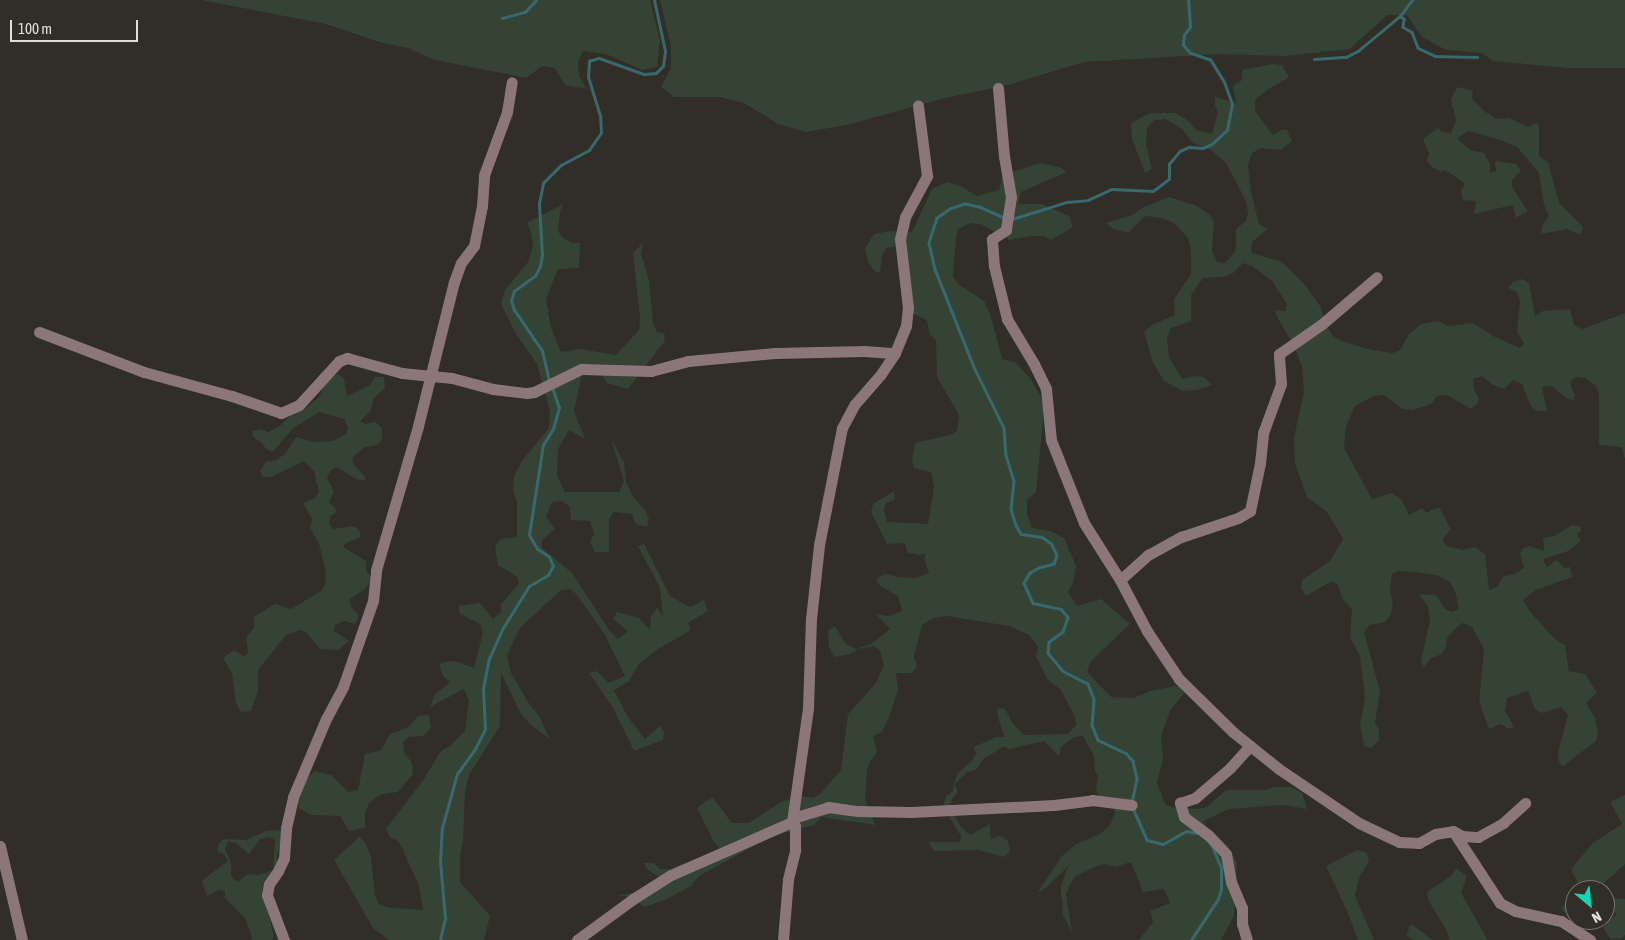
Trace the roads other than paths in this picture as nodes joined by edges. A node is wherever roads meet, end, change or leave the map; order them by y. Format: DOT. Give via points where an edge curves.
graph roads {
  1 [pos="512,82"];
  2 [pos="998,88"];
  3 [pos="918,106"];
  4 [pos="1377,277"];
  5 [pos="39,332"];
  6 [pos="895,353"];
  7 [pos="430,376"];
  8 [pos="1120,580"];
  9 [pos="1250,746"];
  10 [pos="1525,803"];
  11 [pos="1132,805"];
  12 [pos="792,820"];
  13 [pos="1453,831"];
  14 [pos="0,846"];
  15 [pos="22,940"];
  16 [pos="284,940"];
  17 [pos="577,940"];
  18 [pos="783,940"];
  19 [pos="1247,940"];
  20 [pos="1590,940"];
  1 -- 7 [label="street" via="507,112 484,175 474,246 461,263 454,282"];
  2 -- 8 [label="street" via="1011,197 1006,230 992,239 996,275 1007,319 1046,389 1052,440 1069,489 1084,523"];
  3 -- 6 [label="street" via="927,176 905,217 900,239 908,308 906,326"];
  4 -- 8 [label="street" via="1322,324 1279,354 1281,384 1263,433 1250,511 1181,537 1148,555"];
  5 -- 7 [label="street" via="144,372 281,413 298,405 339,361 347,358 402,373"];
  6 -- 7 [label="street" via="864,350 774,353 688,361 651,371 581,369 527,393"];
  6 -- 12 [label="street" via="855,404 842,428 819,544 811,620 808,708"];
  7 -- 16 [label="street" via="376,570 373,601 343,687 293,797 284,858 269,884 267,895"];
  8 -- 9 [label="street" via="1147,630 1179,678"];
  9 -- 13 [label="street" via="1279,770 1359,823 1399,842 1418,843 1435,834"];
  9 -- 19 [label="street" via="1196,798 1180,803 1184,817 1226,854 1242,908"];
  10 -- 13 [label="street" via="1503,823 1478,837 1462,836"];
  11 -- 12 [label="street" via="1092,800 912,812 828,807"];
  12 -- 17 [label="street" via="671,875"];
  12 -- 18 [label="street" via="795,850 788,879"];
  13 -- 20 [label="street" via="1500,902 1514,911 1561,921"];
  14 -- 15 [label="street"];
}
